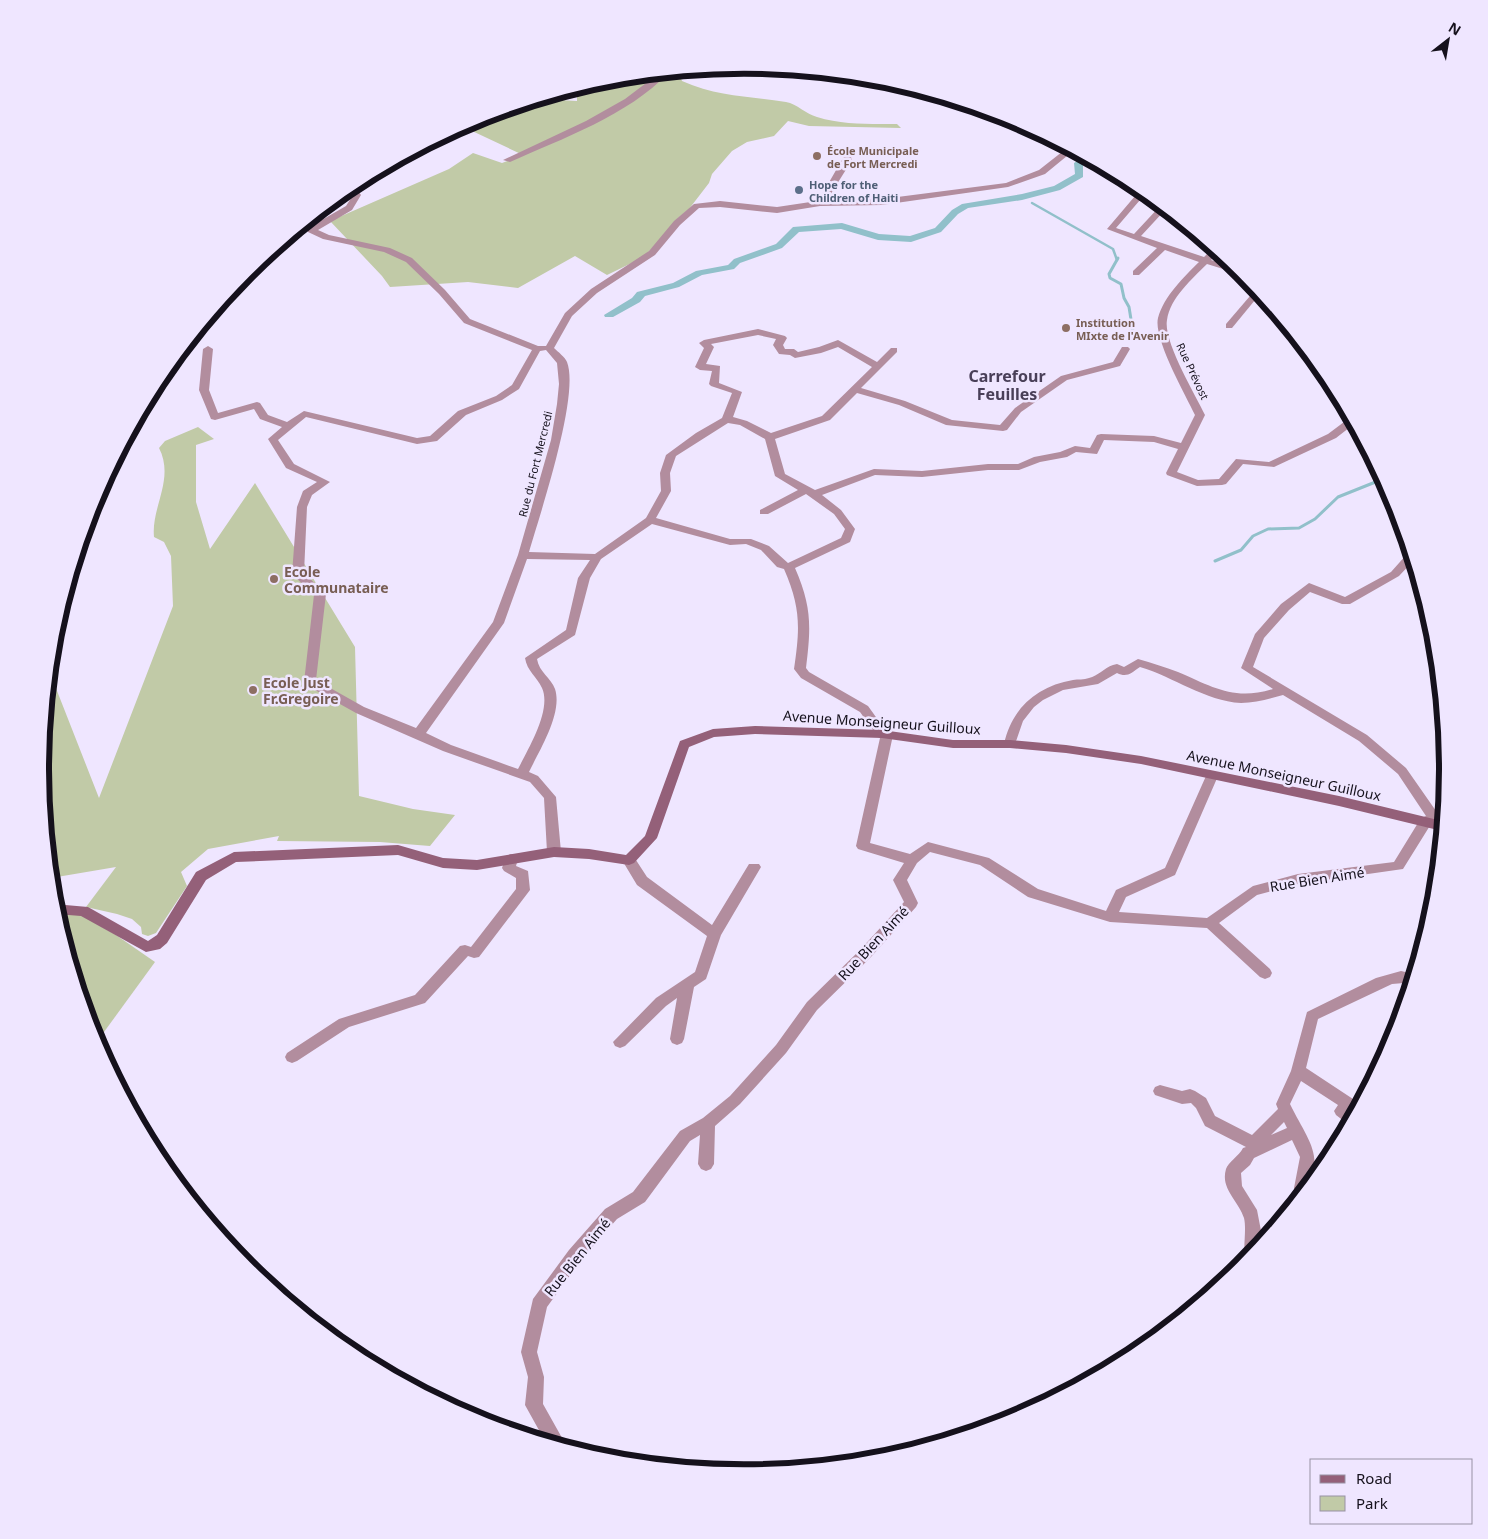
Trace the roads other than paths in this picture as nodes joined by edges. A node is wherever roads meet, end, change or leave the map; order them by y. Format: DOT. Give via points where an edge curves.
graph roads {
  1 [pos="657,80"];
  2 [pos="850,151"];
  3 [pos="1065,153"];
  4 [pos="507,160"];
  5 [pos="356,192"];
  6 [pos="1139,197"];
  7 [pos="820,203"];
  8 [pos="1159,212"];
  9 [pos="1135,238"];
  10 [pos="1163,247"];
  11 [pos="1211,255"];
  12 [pos="1205,261"];
  13 [pos="1224,267"];
  14 [pos="1136,273"];
  15 [pos="1253,297"];
  16 [pos="1229,326"];
  17 [pos="549,348"];
  18 [pos="208,349"];
  19 [pos="536,349"];
  20 [pos="1125,349"];
  21 [pos="894,350"];
  22 [pos="878,366"];
  23 [pos="854,389"];
  24 [pos="727,419"];
  25 [pos="1347,424"];
  26 [pos="288,426"];
  27 [pos="770,437"];
  28 [pos="1183,447"];
  29 [pos="808,492"];
  30 [pos="764,512"];
  31 [pos="650,520"];
  32 [pos="524,555"];
  33 [pos="596,557"];
  34 [pos="1407,561"];
  35 [pos="789,568"];
  36 [pos="1285,690"];
  37 [pos="418,734"];
  38 [pos="884,735"];
  39 [pos="1010,744"];
  40 [pos="522,774"];
  41 [pos="1212,776"];
  42 [pos="1435,824"];
  43 [pos="554,852"];
  44 [pos="511,859"];
  45 [pos="629,860"];
  46 [pos="912,860"];
  47 [pos="754,867"];
  48 [pos="63,909"];
  49 [pos="1110,917"];
  50 [pos="1210,923"];
  51 [pos="714,934"];
  52 [pos="1265,973"];
  53 [pos="1407,977"];
  54 [pos="687,985"];
  55 [pos="677,1039"];
  56 [pos="620,1042"];
  57 [pos="292,1057"];
  58 [pos="1298,1071"];
  59 [pos="1160,1090"];
  60 [pos="1288,1116"];
  61 [pos="1347,1116"];
  62 [pos="708,1123"];
  63 [pos="1296,1131"];
  64 [pos="706,1164"];
  65 [pos="1301,1186"];
  66 [pos="1253,1242"];
  67 [pos="553,1438"];
  1 -- 4 [label="street" via="598,119"];
  2 -- 7 [label="street" via="848,160"];
  3 -- 7 [label="street" via="1042,172 1008,185 882,202"];
  5 -- 19 [label="street" via="358,195 349,208 311,230 326,237 387,250 409,260 467,322"];
  6 -- 9 [label="street" via="1111,229"];
  7 -- 17 [label="street" via="777,210 720,204 697,206 652,253 581,303 568,316"];
  8 -- 9 [label="street"];
  9 -- 10 [label="street"];
  10 -- 12 [label="street"];
  10 -- 14 [label="street"];
  11 -- 12 [label="street, Rue Prévost"];
  12 -- 13 [label="street"];
  12 -- 28 [label="street, Rue Prévost" via="1166,306 1161,322 1168,349 1200,415"];
  15 -- 16 [label="street"];
  17 -- 19 [label="street"];
  17 -- 32 [label="street, Rue du Fort Mercredi" via="562,362 562,404 556,440"];
  18 -- 26 [label="street" via="204,390 215,417 257,405 264,417"];
  19 -- 26 [label="street" via="516,387 499,398 462,413 433,439 417,441 304,414"];
  20 -- 23 [label="street" via="1117,364 1064,378 1018,410 1003,428 950,423 902,403"];
  21 -- 22 [label="street"];
  22 -- 23 [label="street"];
  22 -- 24 [label="street" via="838,343 825,350 796,356 794,352 782,352 778,345 782,338 758,332 704,343 709,348 700,367 716,368 714,384 737,392"];
  23 -- 27 [label="street" via="826,418"];
  24 -- 27 [label="street"];
  24 -- 31 [label="street" via="671,455 665,473 666,491"];
  25 -- 28 [label="street, Rue Prévost" via="1332,436 1270,465 1240,461 1222,482 1197,483 1171,473"];
  26 -- 37 [label="street" via="273,439 290,466 325,482 307,493 302,507 298,574 320,594 310,682 360,710"];
  27 -- 29 [label="street" via="780,476"];
  28 -- 29 [label="street" via="1154,439 1101,437 1093,452 1075,449 1063,456 1038,459 1019,467 922,474 874,472"];
  29 -- 30 [label="street"];
  29 -- 35 [label="street" via="832,507 846,520 850,529 846,540"];
  31 -- 33 [label="street"];
  31 -- 35 [label="street" via="730,542 747,541 764,548"];
  32 -- 33 [label="street"];
  32 -- 37 [label="street, Rue du Fort Mercredi" via="498,623"];
  33 -- 40 [label="street" via="584,578 571,632 531,658 532,668 549,688 550,715"];
  34 -- 36 [label="street" via="1395,574 1346,601 1308,586 1285,607 1259,637 1247,668"];
  35 -- 38 [label="street" via="801,595 806,619 800,669 864,709"];
  36 -- 39 [label="street" via="1258,699 1231,699 1182,681 1159,667 1138,663 1124,672 1117,668 1108,670 1092,682 1074,683 1046,692 1021,712 1012,727"];
  36 -- 42 [label="street" via="1363,738 1402,771"];
  37 -- 40 [label="street" via="446,748"];
  38 -- 39 [label="street, Avenue Monseigneur Guilloux" via="953,744"];
  38 -- 45 [label="street, Avenue Monseigneur Guilloux" via="755,730 713,732 684,744 651,838"];
  38 -- 46 [label="street" via="863,846"];
  39 -- 41 [label="street, Avenue Monseigneur Guilloux" via="1141,760"];
  40 -- 43 [label="street" via="534,779 550,797"];
  41 -- 42 [label="street, Avenue Monseigneur Guilloux"];
  41 -- 49 [label="street" via="1170,871 1121,894"];
  42 -- 50 [label="street, Rue Bien Aimé" via="1398,866 1298,879 1253,891"];
  43 -- 44 [label="street"];
  43 -- 45 [label="street"];
  44 -- 48 [label="street" via="477,865 443,863 398,850 234,857 201,876 162,939 146,947 83,910"];
  44 -- 57 [label="street" via="509,868 523,875 522,890 474,953 465,950 420,999 344,1023"];
  45 -- 51 [label="street" via="642,881"];
  46 -- 49 [label="street" via="928,847 984,861 1033,893"];
  46 -- 62 [label="street, Rue Bien Aimé" via="900,880 911,903 812,1006 768,1064 735,1100"];
  47 -- 51 [label="street"];
  49 -- 50 [label="street"];
  50 -- 52 [label="street"];
  51 -- 54 [label="street" via="702,975"];
  53 -- 58 [label="street" via="1394,978 1356,993 1312,1016"];
  54 -- 55 [label="street"];
  54 -- 56 [label="street" via="660,1002"];
  58 -- 60 [label="street" via="1283,1104"];
  58 -- 61 [label="street" via="1348,1103 1341,1111"];
  59 -- 60 [label="street" via="1179,1098 1190,1095 1201,1101 1210,1121 1254,1143 1282,1114"];
  60 -- 63 [label="street"];
  62 -- 64 [label="street"];
  62 -- 67 [label="street, Rue Bien Aimé" via="685,1136 639,1197 611,1214 539,1304 529,1352 536,1377 534,1405"];
  63 -- 65 [label="street" via="1309,1164"];
  63 -- 66 [label="street" via="1248,1153 1246,1160 1233,1170 1234,1188 1250,1208"];
}
